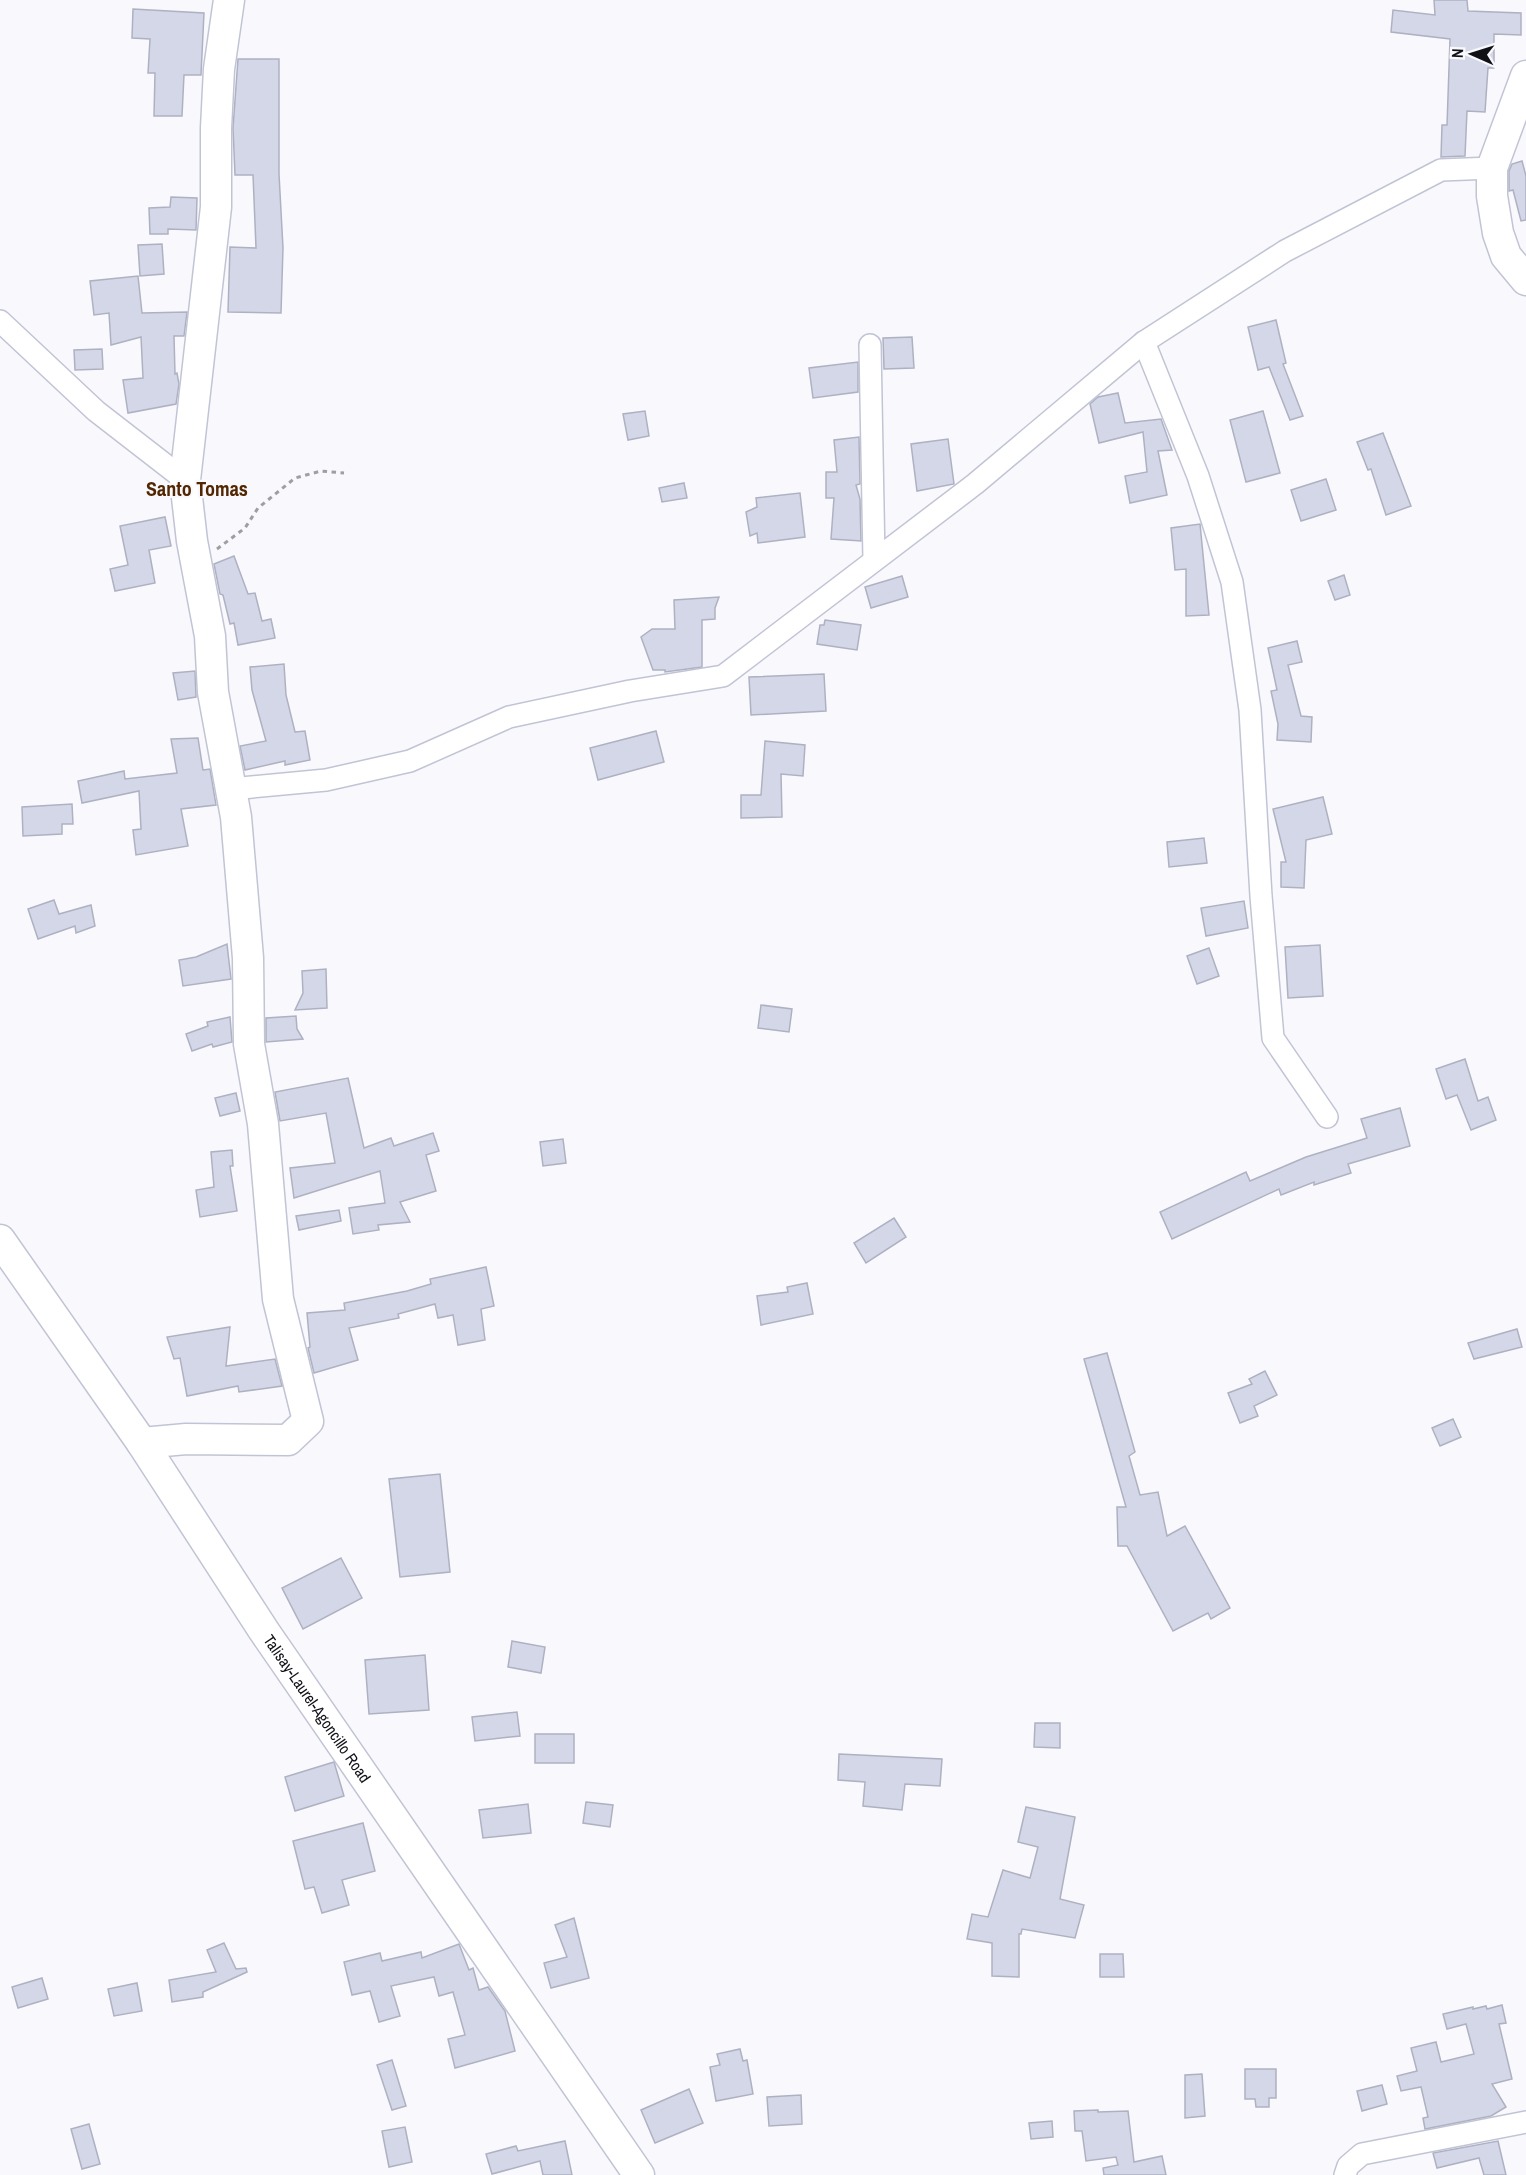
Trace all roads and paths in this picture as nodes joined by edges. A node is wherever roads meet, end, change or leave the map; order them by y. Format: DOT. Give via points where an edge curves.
graph roads {
  1 [pos="229,0"];
  2 [pos="1526,76"];
  3 [pos="1491,168"];
  4 [pos="1526,280"];
  5 [pos="0,321"];
  6 [pos="1144,342"];
  7 [pos="870,345"];
  8 [pos="344,473"];
  9 [pos="185,480"];
  10 [pos="874,560"];
  11 [pos="196,565"];
  12 [pos="231,789"];
  13 [pos="1327,1117"];
  14 [pos="0,1240"];
  15 [pos="141,1443"];
  16 [pos="1526,2122"];
  17 [pos="639,2175"];
  18 [pos="1346,2175"];
  1 -- 9 [label="street" via="219,69 216,207"];
  2 -- 3 [label="street"];
  3 -- 4 [label="street" via="1498,233 1506,256"];
  3 -- 6 [label="street" via="1441,170 1285,251"];
  5 -- 9 [label="street" via="96,411"];
  6 -- 10 [label="street" via="975,484"];
  6 -- 13 [label="street" via="1198,476 1232,582 1250,710 1274,1038"];
  7 -- 10 [label="street"];
  8 -- 11 [label="path" via="321,471 295,478 258,508 245,528"];
  9 -- 11 [label="street"];
  10 -- 12 [label="street" via="723,676 509,717 410,761 326,780"];
  11 -- 12 [label="street"];
  12 -- 15 [label="street" via="248,958 249,1044 263,1124 278,1299 308,1421 288,1440 186,1439"];
  14 -- 15 [label="street, Talisay-Laurel-Agoncillo Road"];
  15 -- 17 [label="street, Talisay-Laurel-Agoncillo Road" via="264,1631"];
  16 -- 18 [label="street" via="1362,2154 1348,2166"];
}
